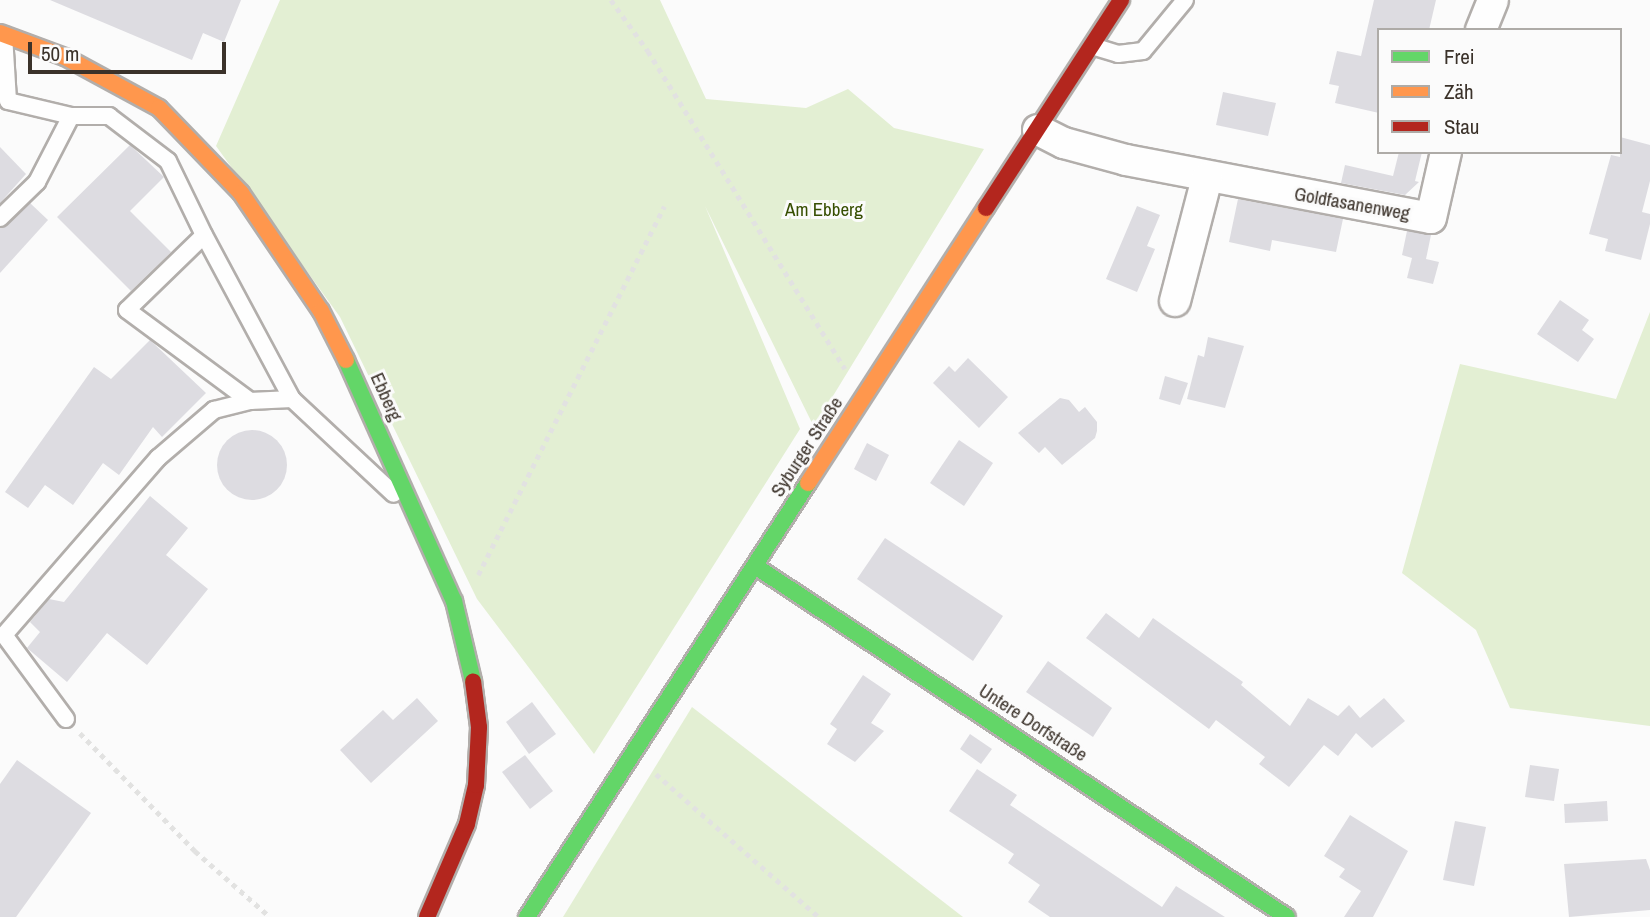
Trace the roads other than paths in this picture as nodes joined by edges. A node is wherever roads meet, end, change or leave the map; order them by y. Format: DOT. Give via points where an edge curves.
graph roads {
  1 [pos="1121,0"];
  2 [pos="1185,0"];
  3 [pos="1493,0"];
  4 [pos="1482,28"];
  5 [pos="2,34"];
  6 [pos="1092,46"];
  7 [pos="71,116"];
  8 [pos="1038,130"];
  9 [pos="1446,154"];
  10 [pos="1207,178"];
  11 [pos="0,218"];
  12 [pos="204,235"];
  13 [pos="1175,301"];
  14 [pos="292,399"];
  15 [pos="250,401"];
  16 [pos="414,512"];
  17 [pos="755,566"];
  18 [pos="66,719"];
  19 [pos="427,917"];
  20 [pos="527,917"];
  21 [pos="1287,917"];
  1 -- 6 [label="street, Syburger Straße"];
  2 -- 6 [label="lane" via="1143,51 1118,54"];
  3 -- 4 [label="street"];
  5 -- 7 [label="lane" via="8,101"];
  5 -- 16 [label="street, Ebberg" via="99,73 159,108 242,193 321,311"];
  6 -- 8 [label="street, Syburger Straße"];
  7 -- 11 [label="lane" via="37,182"];
  7 -- 12 [label="lane" via="109,116 168,161"];
  8 -- 10 [label="street, Goldfasanenweg" via="1064,144"];
  8 -- 17 [label="street, Syburger Straße"];
  9 -- 10 [label="street, Goldfasanenweg" via="1431,218"];
  10 -- 13 [label="street"];
  12 -- 14 [label="lane"];
  12 -- 15 [label="lane" via="127,310"];
  14 -- 15 [label="lane"];
  14 -- 16 [label="lane"];
  15 -- 18 [label="lane" via="214,410 158,458 4,635"];
  16 -- 19 [label="street, Ebberg" via="454,601 476,704 475,785 467,824"];
  17 -- 20 [label="street, Syburger Straße"];
  17 -- 21 [label="street, Untere Dorfstraße"];
}
